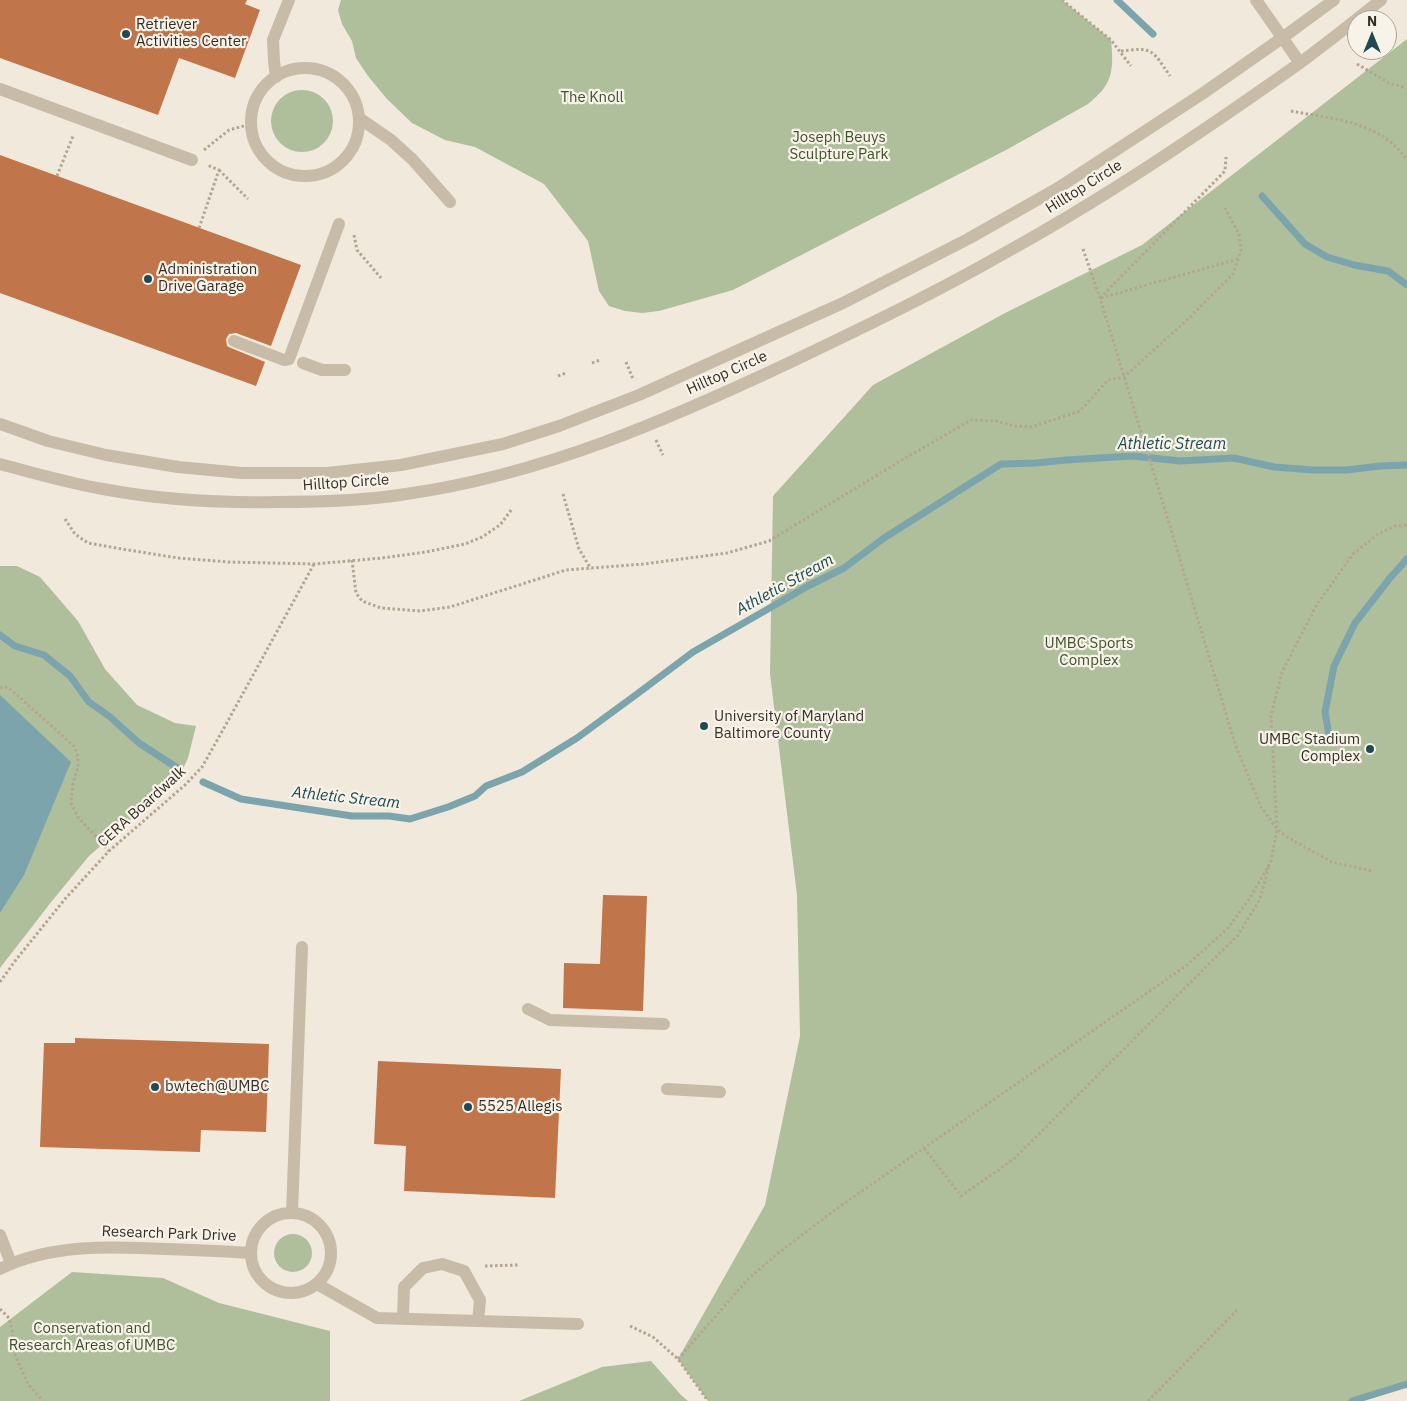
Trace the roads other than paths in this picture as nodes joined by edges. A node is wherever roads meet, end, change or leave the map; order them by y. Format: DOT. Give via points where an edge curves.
graph roads {
  1 [pos="289,0"];
  2 [pos="1256,0"];
  3 [pos="1334,0"];
  4 [pos="1381,0"];
  5 [pos="1282,38"];
  6 [pos="1300,63"];
  7 [pos="276,77"];
  8 [pos="0,89"];
  9 [pos="359,118"];
  10 [pos="192,160"];
  11 [pos="450,202"];
  12 [pos="339,224"];
  13 [pos="234,341"];
  14 [pos="303,363"];
  15 [pos="345,370"];
  16 [pos="0,424"];
  17 [pos="0,464"];
  18 [pos="302,947"];
  19 [pos="528,1009"];
  20 [pos="664,1024"];
  21 [pos="667,1089"];
  22 [pos="720,1092"];
  23 [pos="292,1213"];
  24 [pos="0,1235"];
  25 [pos="250,1252"];
  26 [pos="5,1266"];
  27 [pos="317,1284"];
  28 [pos="403,1318"];
  29 [pos="478,1321"];
  30 [pos="578,1324"];
  1 -- 7 [label="street" via="273,40"];
  2 -- 5 [label="street"];
  3 -- 5 [label="street, Hilltop Circle"];
  4 -- 6 [label="street, Hilltop Circle"];
  5 -- 6 [label="street"];
  5 -- 16 [label="street, Hilltop Circle" via="1058,188 968,239 843,303 639,395 503,444 400,465 327,474 242,473 106,456"];
  6 -- 17 [label="street, Hilltop Circle" via="1180,146 1003,255 748,382 569,455 453,486 328,502 181,500 108,490"];
  7 -- 9 [label="street" via="302,68 329,74 350,92"];
  7 -- 9 [label="street" via="258,97 251,124 259,151 280,170 308,176 322,174 335,167 354,146"];
  8 -- 10 [label="street"];
  9 -- 11 [label="street" via="413,160"];
  12 -- 13 [label="street" via="288,359"];
  14 -- 15 [label="street" via="322,370"];
  18 -- 23 [label="street"];
  19 -- 20 [label="street" via="550,1020"];
  21 -- 22 [label="street"];
  23 -- 25 [label="street, Research Park Drive" via="268,1220 259,1229"];
  23 -- 27 [label="street" via="308,1216 321,1226 329,1240 331,1256 327,1272"];
  24 -- 26 [label="street"];
  25 -- 26 [label="street, Research Park Drive" via="116,1246 46,1252"];
  25 -- 27 [label="street, Research Park Drive" via="254,1270 260,1278 282,1293 300,1292"];
  27 -- 28 [label="street" via="377,1318"];
  28 -- 29 [label="street"];
  28 -- 29 [label="street" via="404,1287 423,1268 442,1264 464,1271 480,1300"];
  29 -- 30 [label="street"];
}
